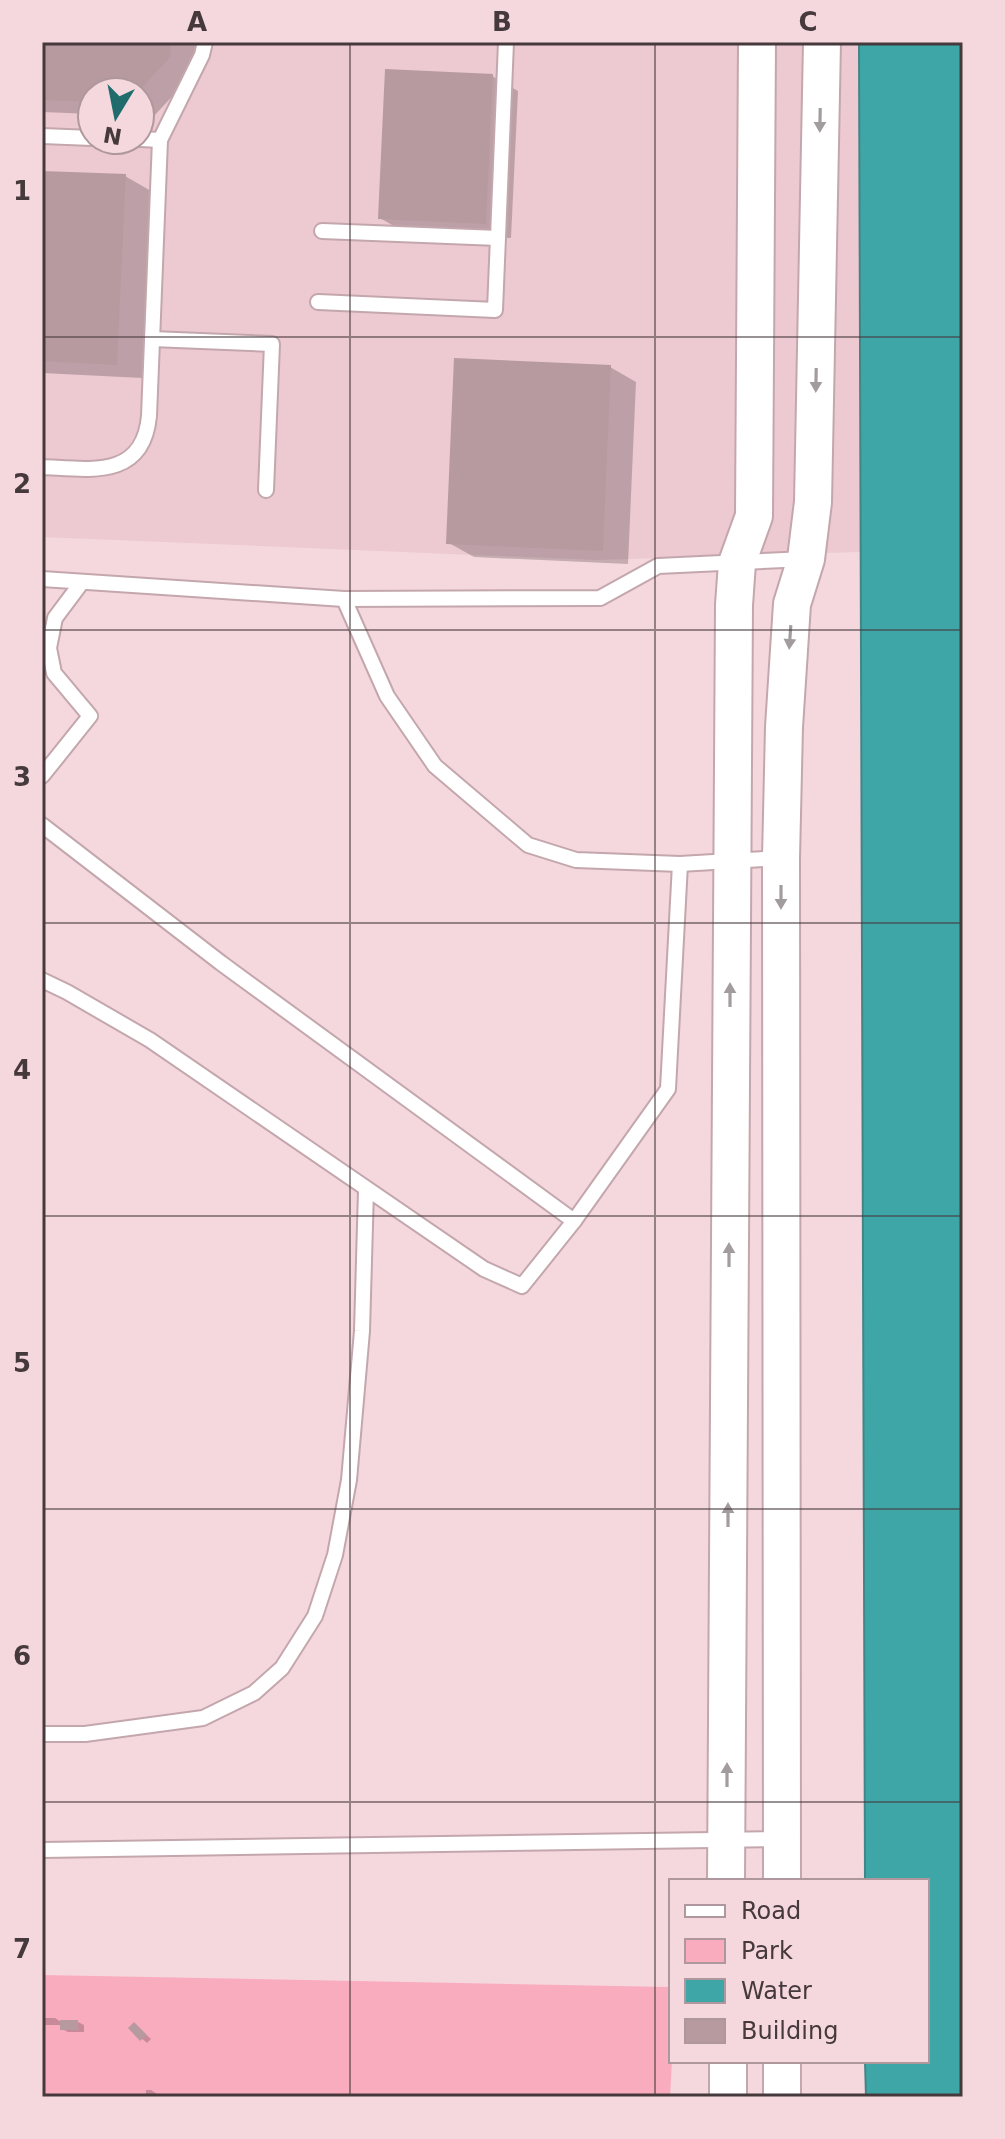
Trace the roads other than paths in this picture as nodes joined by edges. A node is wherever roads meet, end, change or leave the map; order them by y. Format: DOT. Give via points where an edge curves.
graph roads {
  1 [pos="205,42"];
  2 [pos="506,42"];
  3 [pos="757,42"];
  4 [pos="822,42"];
  5 [pos="42,136"];
  6 [pos="76,137"];
  7 [pos="156,140"];
  8 [pos="160,140"];
  9 [pos="322,231"];
  10 [pos="498,238"];
  11 [pos="318,302"];
  12 [pos="152,339"];
  13 [pos="42,467"];
  14 [pos="266,490"];
  15 [pos="806,559"];
  16 [pos="737,563"];
  17 [pos="42,579"];
  18 [pos="82,582"];
  19 [pos="344,599"];
  20 [pos="45,642"];
  21 [pos="42,776"];
  22 [pos="42,825"];
  23 [pos="781,858"];
  24 [pos="731,861"];
  25 [pos="680,864"];
  26 [pos="42,980"];
  27 [pos="366,1190"];
  28 [pos="574,1221"];
  29 [pos="42,1734"];
  30 [pos="726,1839"];
  31 [pos="782,1839"];
  32 [pos="42,1850"];
  33 [pos="726,1879"];
  34 [pos="782,1879"];
  35 [pos="728,2063"];
  36 [pos="782,2063"];
  37 [pos="728,2097"];
  38 [pos="782,2097"];
  1 -- 8 [label="lane"];
  2 -- 10 [label="lane"];
  3 -- 16 [label="street" via="754,516"];
  4 -- 15 [label="street, one-way" via="813,502"];
  5 -- 6 [label="lane"];
  7 -- 8 [label="lane"];
  8 -- 12 [label="lane"];
  9 -- 10 [label="lane"];
  10 -- 11 [label="lane" via="495,310"];
  12 -- 13 [label="lane" via="148,426 136,453 109,468"];
  12 -- 14 [label="lane" via="272,344"];
  15 -- 16 [label="lane"];
  15 -- 23 [label="street, one-way" via="792,604"];
  16 -- 19 [label="lane" via="658,566 600,598"];
  16 -- 24 [label="street"];
  17 -- 18 [label="lane"];
  18 -- 19 [label="lane"];
  18 -- 20 [label="lane" via="55,618"];
  19 -- 25 [label="lane" via="387,696 435,766 528,845 576,860"];
  20 -- 21 [label="lane" via="54,673 90,716"];
  22 -- 28 [label="lane"];
  23 -- 24 [label="lane"];
  23 -- 31 [label="street, one-way"];
  24 -- 25 [label="lane"];
  30 -- 24 [label="street, one-way"];
  25 -- 28 [label="lane" via="668,1089"];
  26 -- 27 [label="lane" via="150,1040"];
  27 -- 28 [label="lane" via="484,1269 522,1286"];
  27 -- 29 [label="lane" via="362,1331 349,1480 335,1555 315,1616 282,1668 254,1693 203,1718 85,1734"];
  30 -- 31 [label="lane"];
  30 -- 32 [label="lane"];
  30 -- 33 [label="street"];
  31 -- 34 [label="street"];
  35 -- 37 [label="street"];
  36 -- 38 [label="street"];
}
